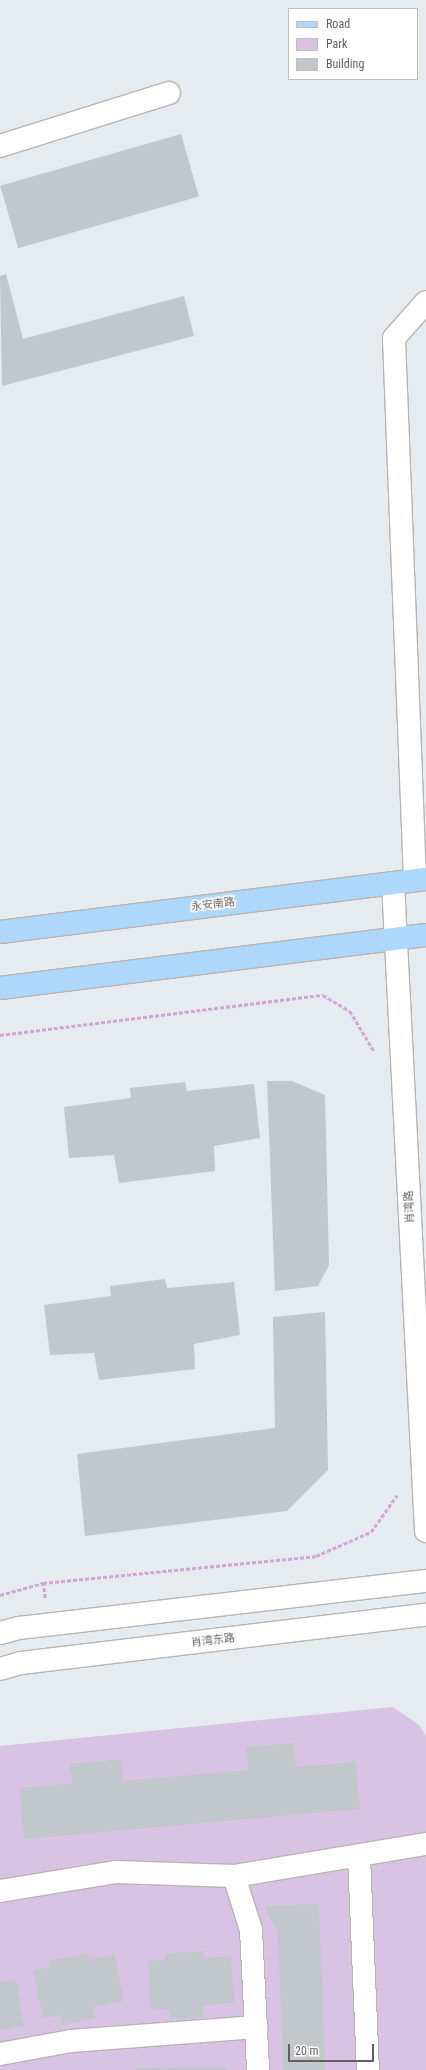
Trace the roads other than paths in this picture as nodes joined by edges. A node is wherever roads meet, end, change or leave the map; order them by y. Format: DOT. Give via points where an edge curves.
graph roads {
  1 [pos="169,93"];
  2 [pos="0,146"];
  3 [pos="426,302"];
  4 [pos="420,880"];
  5 [pos="393,883"];
  6 [pos="0,932"];
  7 [pos="426,935"];
  8 [pos="396,939"];
  9 [pos="0,988"];
  10 [pos="426,1531"];
  11 [pos="426,1580"];
  12 [pos="426,1615"];
  13 [pos="0,1633"];
  14 [pos="0,1670"];
  15 [pos="426,1844"];
  16 [pos="359,1857"];
  17 [pos="234,1876"];
  18 [pos="0,1891"];
  19 [pos="256,2027"];
  20 [pos="0,2054"];
  21 [pos="258,2070"];
  22 [pos="368,2070"];
  1 -- 2 [label="street"];
  3 -- 4 [label="street" via="394,338"];
  4 -- 5 [label="main road, 永安南路"];
  5 -- 6 [label="main road, 永安南路"];
  5 -- 8 [label="street, 肖湾路"];
  7 -- 8 [label="main road"];
  8 -- 9 [label="main road"];
  8 -- 10 [label="street, 肖湾路"];
  11 -- 13 [label="street" via="48,1625"];
  12 -- 14 [label="street, 肖湾东路" via="21,1663"];
  15 -- 16 [label="street"];
  16 -- 17 [label="street"];
  16 -- 22 [label="street"];
  17 -- 18 [label="street" via="116,1872"];
  17 -- 19 [label="street" via="251,1930"];
  19 -- 20 [label="street" via="71,2041"];
  19 -- 21 [label="street"];
}
